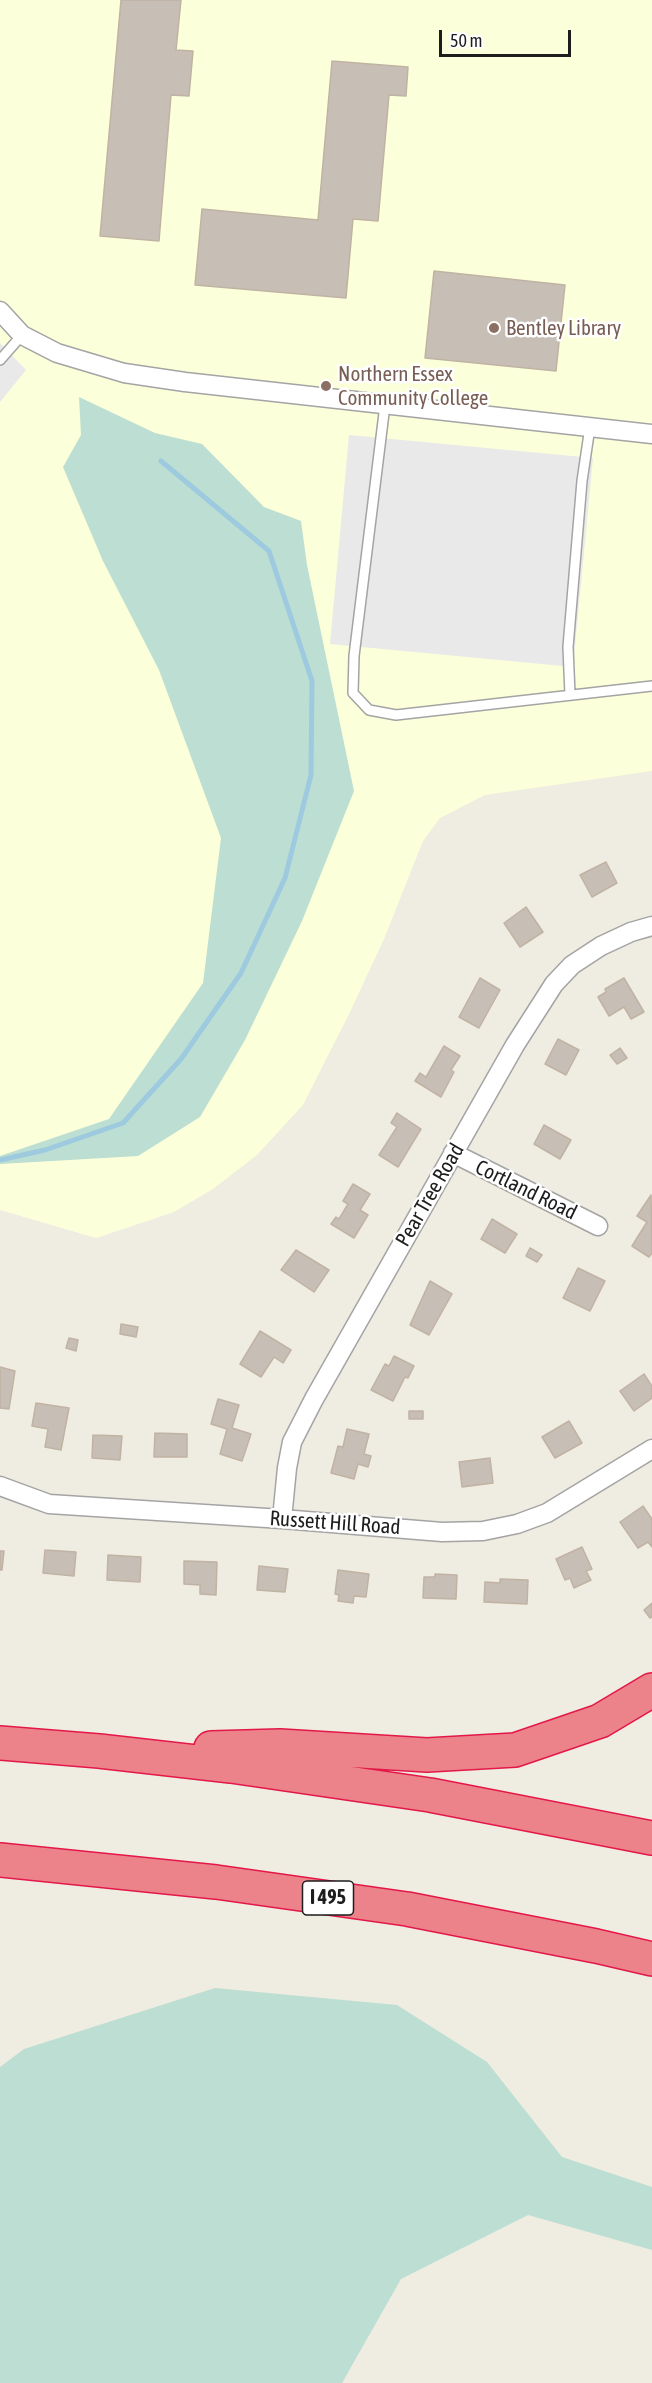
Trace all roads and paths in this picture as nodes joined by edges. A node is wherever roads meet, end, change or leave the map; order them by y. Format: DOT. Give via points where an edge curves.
graph roads {
  1 [pos="0,311"];
  2 [pos="22,335"];
  3 [pos="0,360"];
  4 [pos="385,405"];
  5 [pos="590,427"];
  6 [pos="652,434"];
  7 [pos="652,686"];
  8 [pos="570,695"];
  9 [pos="652,926"];
  10 [pos="453,1153"];
  11 [pos="598,1226"];
  12 [pos="652,1449"];
  13 [pos="0,1486"];
  14 [pos="282,1519"];
  15 [pos="652,1690"];
  16 [pos="0,1743"];
  17 [pos="99,1750"];
  18 [pos="652,1838"];
  19 [pos="0,1860"];
  20 [pos="652,1959"];
  1 -- 2 [label="street"];
  2 -- 3 [label="lane"];
  2 -- 4 [label="street" via="57,353 124,373"];
  4 -- 5 [label="street"];
  4 -- 8 [label="lane" via="354,656 353,693 369,710 396,715"];
  5 -- 6 [label="street"];
  5 -- 8 [label="lane" via="568,646"];
  7 -- 8 [label="lane"];
  9 -- 10 [label="street, Pear Tree Road" via="601,945 572,965 554,984"];
  10 -- 11 [label="street, Cortland Road"];
  10 -- 14 [label="street, Pear Tree Road" via="292,1442"];
  12 -- 14 [label="street, Russett Hill Road" via="547,1513 483,1531 442,1532"];
  13 -- 14 [label="street, Russett Hill Road" via="49,1504"];
  15 -- 17 [label="highway" via="600,1721 515,1750 427,1755 280,1746"];
  16 -- 17 [label="highway"];
  17 -- 18 [label="highway" via="430,1795"];
  19 -- 20 [label="highway, I 495" via="216,1882 407,1910"];
}
